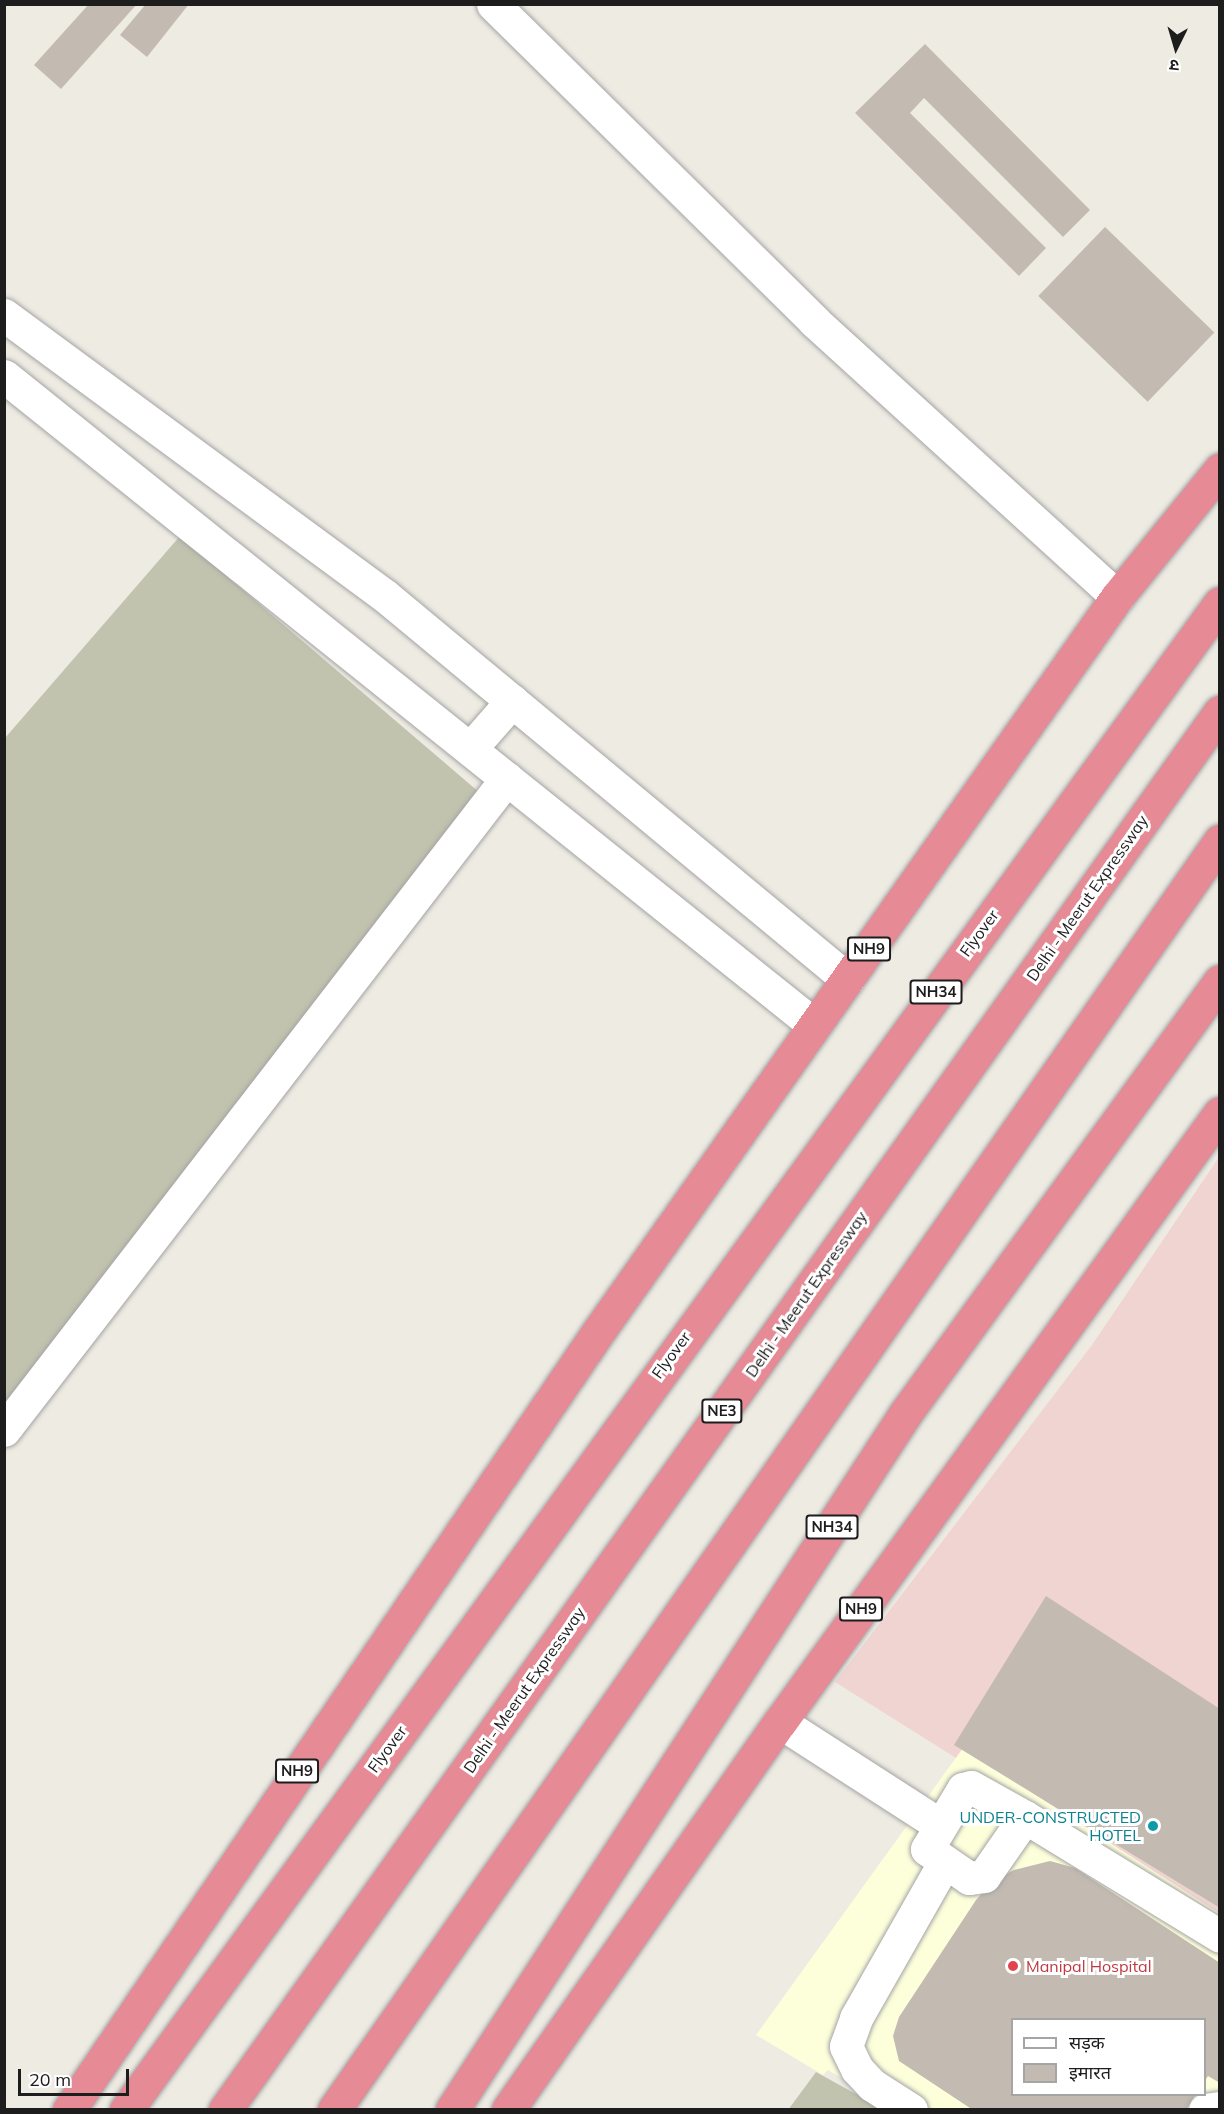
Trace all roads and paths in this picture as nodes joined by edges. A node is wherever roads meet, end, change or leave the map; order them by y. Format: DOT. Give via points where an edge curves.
graph roads {
  1 [pos="493,4"];
  2 [pos="4,315"];
  3 [pos="4,376"];
  4 [pos="1220,470"];
  5 [pos="1117,597"];
  6 [pos="1220,603"];
  7 [pos="512,701"];
  8 [pos="1220,712"];
  9 [pos="470,749"];
  10 [pos="507,778"];
  11 [pos="1220,841"];
  12 [pos="847,979"];
  13 [pos="1220,981"];
  14 [pos="814,1025"];
  15 [pos="1220,1113"];
  16 [pos="4,1431"];
  17 [pos="780,1722"];
  18 [pos="1025,1817"];
  19 [pos="940,1825"];
  20 [pos="944,1863"];
  21 [pos="1220,1936"];
  22 [pos="460,2099"];
  23 [pos="1220,2108"];
  24 [pos="69,2109"];
  25 [pos="126,2109"];
  26 [pos="225,2109"];
  27 [pos="334,2109"];
  28 [pos="508,2109"];
  29 [pos="911,2109"];
  30 [pos="1205,2109"];
  1 -- 5 [label="street" via="814,321"];
  2 -- 7 [label="street" via="384,595"];
  3 -- 9 [label="street"];
  4 -- 5 [label="highway, NH9"];
  5 -- 12 [label="highway, NH9"];
  6 -- 25 [label="highway, Flyover / NH34"];
  7 -- 9 [label="street"];
  7 -- 12 [label="street"];
  8 -- 26 [label="highway, Delhi - Meerut Expressway / NE3"];
  9 -- 10 [label="street"];
  10 -- 14 [label="street"];
  10 -- 16 [label="street"];
  11 -- 27 [label="highway"];
  12 -- 14 [label="highway, NH9"];
  13 -- 22 [label="highway, NH34" via="905,1414"];
  14 -- 24 [label="highway, NH9" via="596,1335 530,1436 472,1513"];
  15 -- 17 [label="highway, NH9"];
  17 -- 19 [label="street"];
  17 -- 28 [label="highway, NH9"];
  18 -- 19 [label="street" via="967,1786"];
  18 -- 20 [label="street" via="984,1876 969,1878"];
  18 -- 21 [label="street"];
  19 -- 20 [label="street" via="927,1849"];
  20 -- 29 [label="street" via="856,2018 846,2046 857,2069 872,2085"];
  23 -- 30 [label="street"];
}
